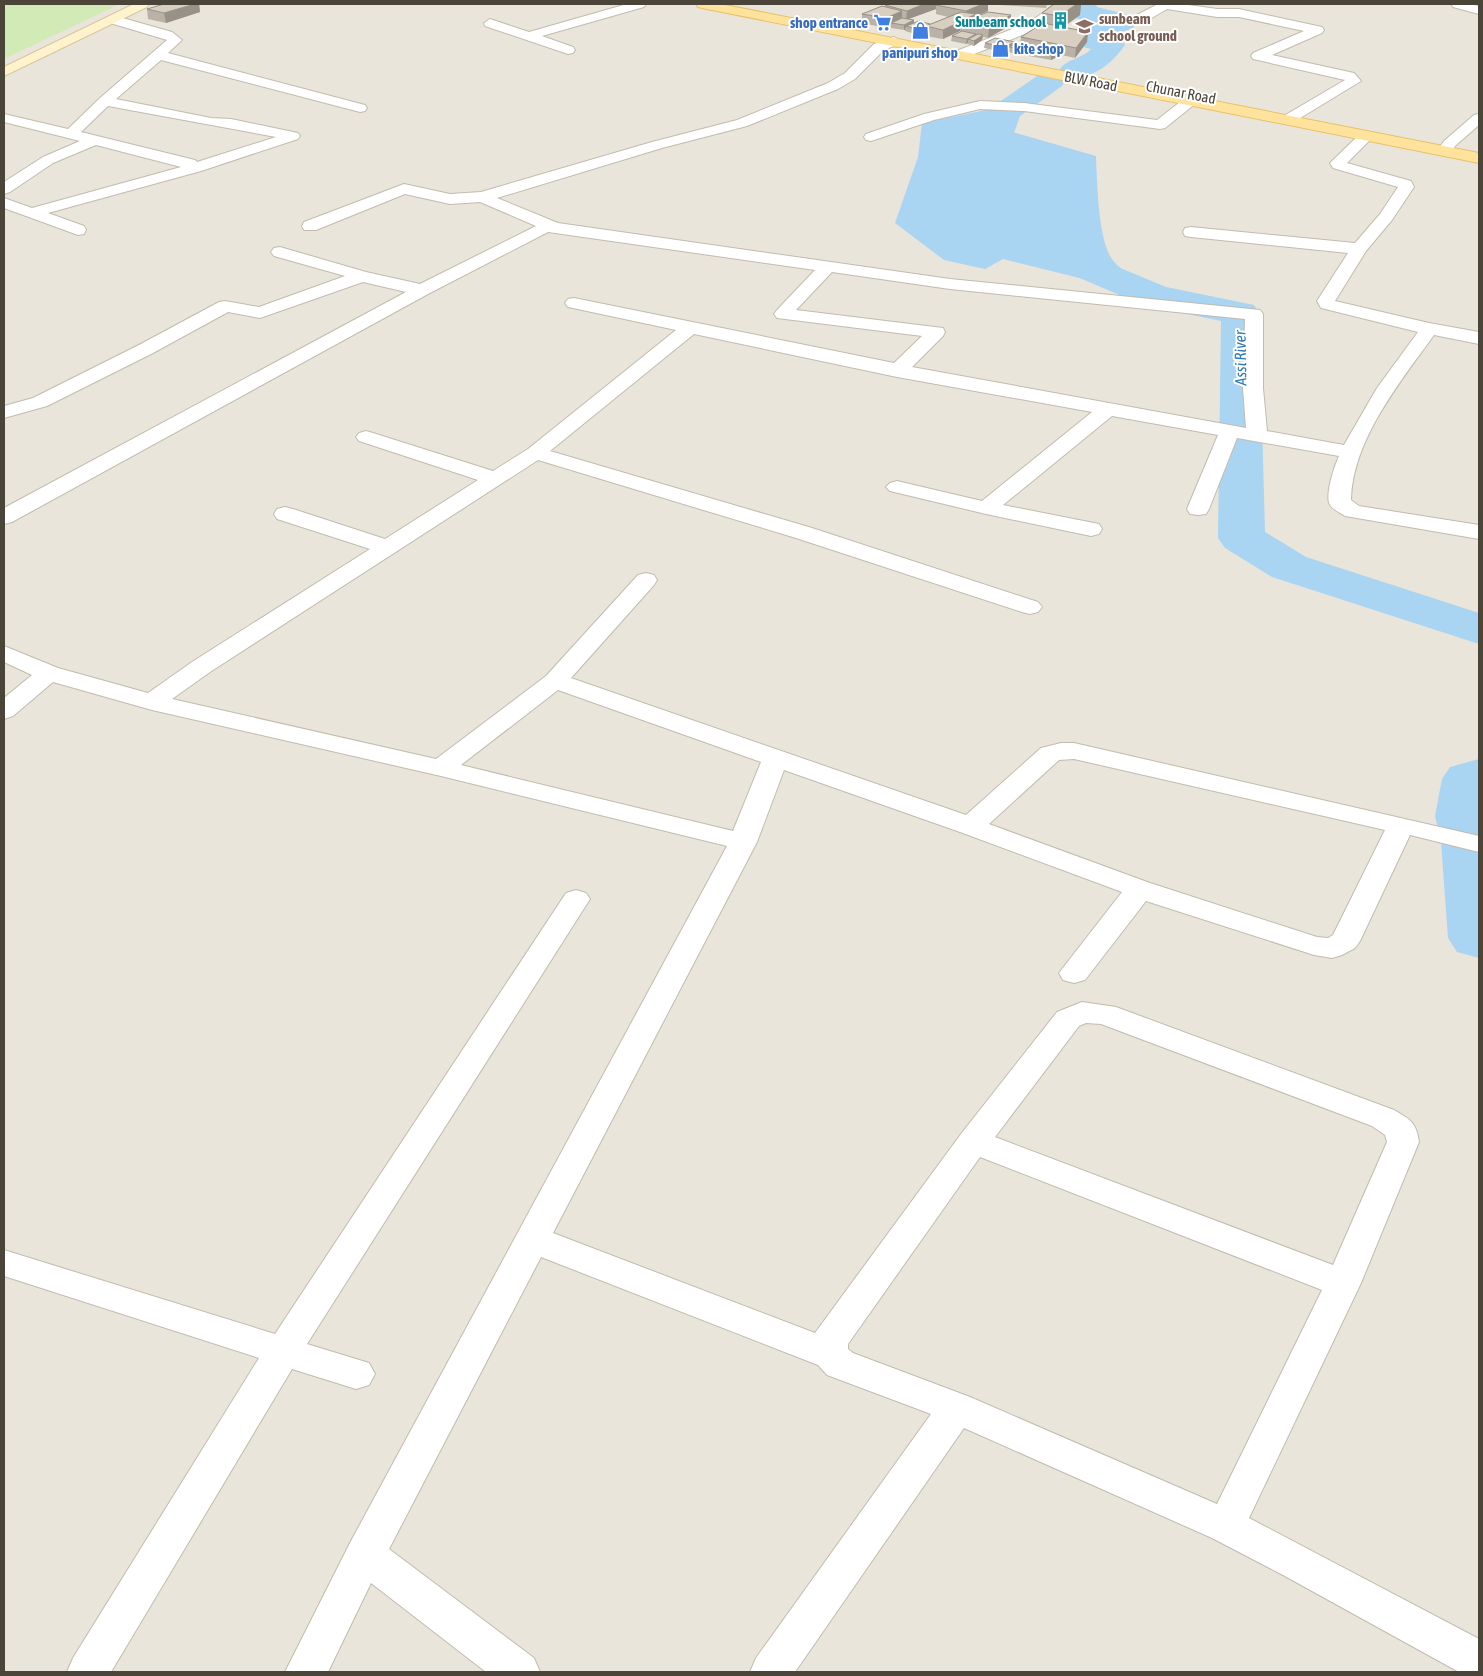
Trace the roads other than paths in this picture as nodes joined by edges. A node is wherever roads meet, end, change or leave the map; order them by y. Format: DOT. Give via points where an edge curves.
graph roads {
  1 [pos="143,4"];
  2 [pos="640,4"];
  3 [pos="702,4"];
  4 [pos="737,4"];
  5 [pos="1063,4"];
  6 [pos="1166,4"];
  7 [pos="1457,4"];
  8 [pos="1479,10"];
  9 [pos="761,12"];
  10 [pos="112,19"];
  11 [pos="1138,20"];
  12 [pos="490,23"];
  13 [pos="529,36"];
  14 [pos="894,41"];
  15 [pos="568,50"];
  16 [pos="964,53"];
  17 [pos="159,55"];
  18 [pos="4,72"];
  19 [pos="1081,76"];
  20 [pos="104,101"];
  21 [pos="1190,101"];
  22 [pos="360,108"];
  23 [pos="1291,117"];
  24 [pos="4,118"];
  25 [pos="1479,118"];
  26 [pos="70,134"];
  27 [pos="1366,136"];
  28 [pos="870,137"];
  29 [pos="97,139"];
  30 [pos="1447,147"];
  31 [pos="1479,150"];
  32 [pos="1479,158"];
  33 [pos="189,168"];
  34 [pos="4,189"];
  35 [pos="482,197"];
  36 [pos="4,203"];
  37 [pos="31,213"];
  38 [pos="310,226"];
  39 [pos="553,227"];
  40 [pos="78,230"];
  41 [pos="1191,232"];
  42 [pos="1360,250"];
  43 [pos="280,252"];
  44 [pos="828,267"];
  45 [pos="362,276"];
  46 [pos="422,290"];
  47 [pos="574,303"];
  48 [pos="689,329"];
  49 [pos="1428,329"];
  50 [pos="1479,338"];
  51 [pos="897,371"];
  52 [pos="1107,410"];
  53 [pos="4,412"];
  54 [pos="1230,431"];
  55 [pos="1257,436"];
  56 [pos="366,437"];
  57 [pos="1351,452"];
  58 [pos="535,453"];
  59 [pos="495,479"];
  60 [pos="896,487"];
  61 [pos="986,508"];
  62 [pos="1198,509"];
  63 [pos="285,514"];
  64 [pos="4,517"];
  65 [pos="1091,529"];
  66 [pos="1479,532"];
  67 [pos="389,548"];
  68 [pos="646,580"];
  69 [pos="1030,607"];
  70 [pos="4,653"];
  71 [pos="49,672"];
  72 [pos="555,681"];
  73 [pos="152,702"];
  74 [pos="4,711"];
  75 [pos="775,758"];
  76 [pos="441,768"];
  77 [pos="1401,825"];
  78 [pos="970,826"];
  79 [pos="743,842"];
  80 [pos="1479,844"];
  81 [pos="1140,889"];
  82 [pos="576,899"];
  83 [pos="1074,973"];
  84 [pos="973,1142"];
  85 [pos="532,1239"];
  86 [pos="4,1264"];
  87 [pos="1344,1283"];
  88 [pos="283,1352"];
  89 [pos="831,1356"];
  90 [pos="356,1374"];
  91 [pos="957,1408"];
  92 [pos="1226,1526"];
  93 [pos="365,1554"];
  94 [pos="1479,1661"];
  95 [pos="88,1672"];
  96 [pos="306,1672"];
  97 [pos="519,1672"];
  98 [pos="771,1672"];
  1 -- 10 [label="street"];
  2 -- 13 [label="street"];
  3 -- 9 [label="main road, BLW Road"];
  4 -- 9 [label="main road"];
  5 -- 16 [label="street" via="1035,26"];
  6 -- 11 [label="street"];
  6 -- 23 [label="street" via="1217,14 1239,13 1317,30 1258,55 1354,80"];
  7 -- 8 [label="street"];
  9 -- 14 [label="main road, BLW Road"];
  9 -- 16 [label="main road"];
  10 -- 17 [label="street" via="172,37 174,40"];
  10 -- 18 [label="street"];
  12 -- 13 [label="street"];
  13 -- 15 [label="street"];
  14 -- 16 [label="main road, BLW Road"];
  14 -- 35 [label="street" via="879,48 850,76 833,86 742,123 657,144"];
  16 -- 19 [label="main road, BLW Road"];
  17 -- 20 [label="street"];
  17 -- 22 [label="street"];
  19 -- 21 [label="main road, BLW Road"];
  19 -- 23 [label="main road, Chunar Road"];
  20 -- 26 [label="street"];
  20 -- 33 [label="street" via="298,137"];
  21 -- 23 [label="main road, BLW Road"];
  21 -- 28 [label="street" via="1155,126 1017,106 980,105"];
  23 -- 27 [label="main road, BLW Road"];
  23 -- 30 [label="main road, Chunar Road"];
  24 -- 26 [label="street"];
  25 -- 30 [label="street"];
  26 -- 29 [label="street"];
  27 -- 30 [label="main road, BLW Road"];
  27 -- 42 [label="street" via="1338,162 1338,166 1399,182 1406,187"];
  29 -- 33 [label="street" via="190,163"];
  29 -- 34 [label="street" via="48,160"];
  30 -- 31 [label="main road, Chunar Road"];
  30 -- 32 [label="main road, BLW Road"];
  33 -- 37 [label="street"];
  35 -- 38 [label="street" via="450,199 404,189"];
  35 -- 39 [label="street"];
  36 -- 37 [label="street"];
  37 -- 40 [label="street"];
  39 -- 44 [label="street"];
  39 -- 46 [label="street" via="544,228"];
  41 -- 42 [label="street"];
  42 -- 49 [label="street" via="1327,304"];
  43 -- 45 [label="street"];
  44 -- 51 [label="street" via="783,314 936,332"];
  44 -- 55 [label="street" via="950,284 1254,314 1253,388"];
  45 -- 46 [label="street"];
  45 -- 53 [label="street" via="260,313 225,306 40,402"];
  46 -- 64 [label="street"];
  47 -- 48 [label="street"];
  48 -- 51 [label="street"];
  48 -- 58 [label="street"];
  49 -- 50 [label="street"];
  49 -- 57 [label="street" via="1384,390"];
  51 -- 52 [label="street"];
  52 -- 54 [label="street"];
  52 -- 61 [label="street"];
  54 -- 55 [label="street"];
  54 -- 62 [label="street"];
  55 -- 57 [label="street"];
  56 -- 59 [label="street"];
  57 -- 66 [label="street" via="1338,494 1340,503 1352,511"];
  58 -- 59 [label="street"];
  58 -- 69 [label="street" via="804,533"];
  59 -- 67 [label="street"];
  60 -- 61 [label="street"];
  61 -- 65 [label="street"];
  63 -- 67 [label="street"];
  67 -- 73 [label="street"];
  68 -- 72 [label="street"];
  70 -- 71 [label="street"];
  71 -- 73 [label="street"];
  71 -- 74 [label="street"];
  72 -- 75 [label="street"];
  72 -- 76 [label="street"];
  73 -- 76 [label="street"];
  75 -- 78 [label="street"];
  75 -- 79 [label="street"];
  76 -- 79 [label="street"];
  77 -- 78 [label="street" via="1074,751 1061,751 1050,754"];
  77 -- 80 [label="street"];
  77 -- 81 [label="street" via="1345,941 1332,948 1314,946"];
  78 -- 81 [label="street"];
  79 -- 85 [label="street"];
  81 -- 83 [label="street"];
  82 -- 88 [label="street"];
  84 -- 87 [label="street"];
  84 -- 87 [label="street" via="1068,1019 1082,1012 1105,1014 1383,1118 1401,1129 1403,1142"];
  84 -- 89 [label="street" via="829,1342"];
  85 -- 89 [label="street"];
  85 -- 93 [label="street"];
  86 -- 88 [label="street"];
  87 -- 92 [label="street"];
  88 -- 90 [label="street"];
  88 -- 95 [label="street"];
  89 -- 91 [label="street" via="840,1364"];
  91 -- 92 [label="street"];
  91 -- 98 [label="street"];
  92 -- 94 [label="street"];
  93 -- 96 [label="street"];
  93 -- 97 [label="street"];
}
